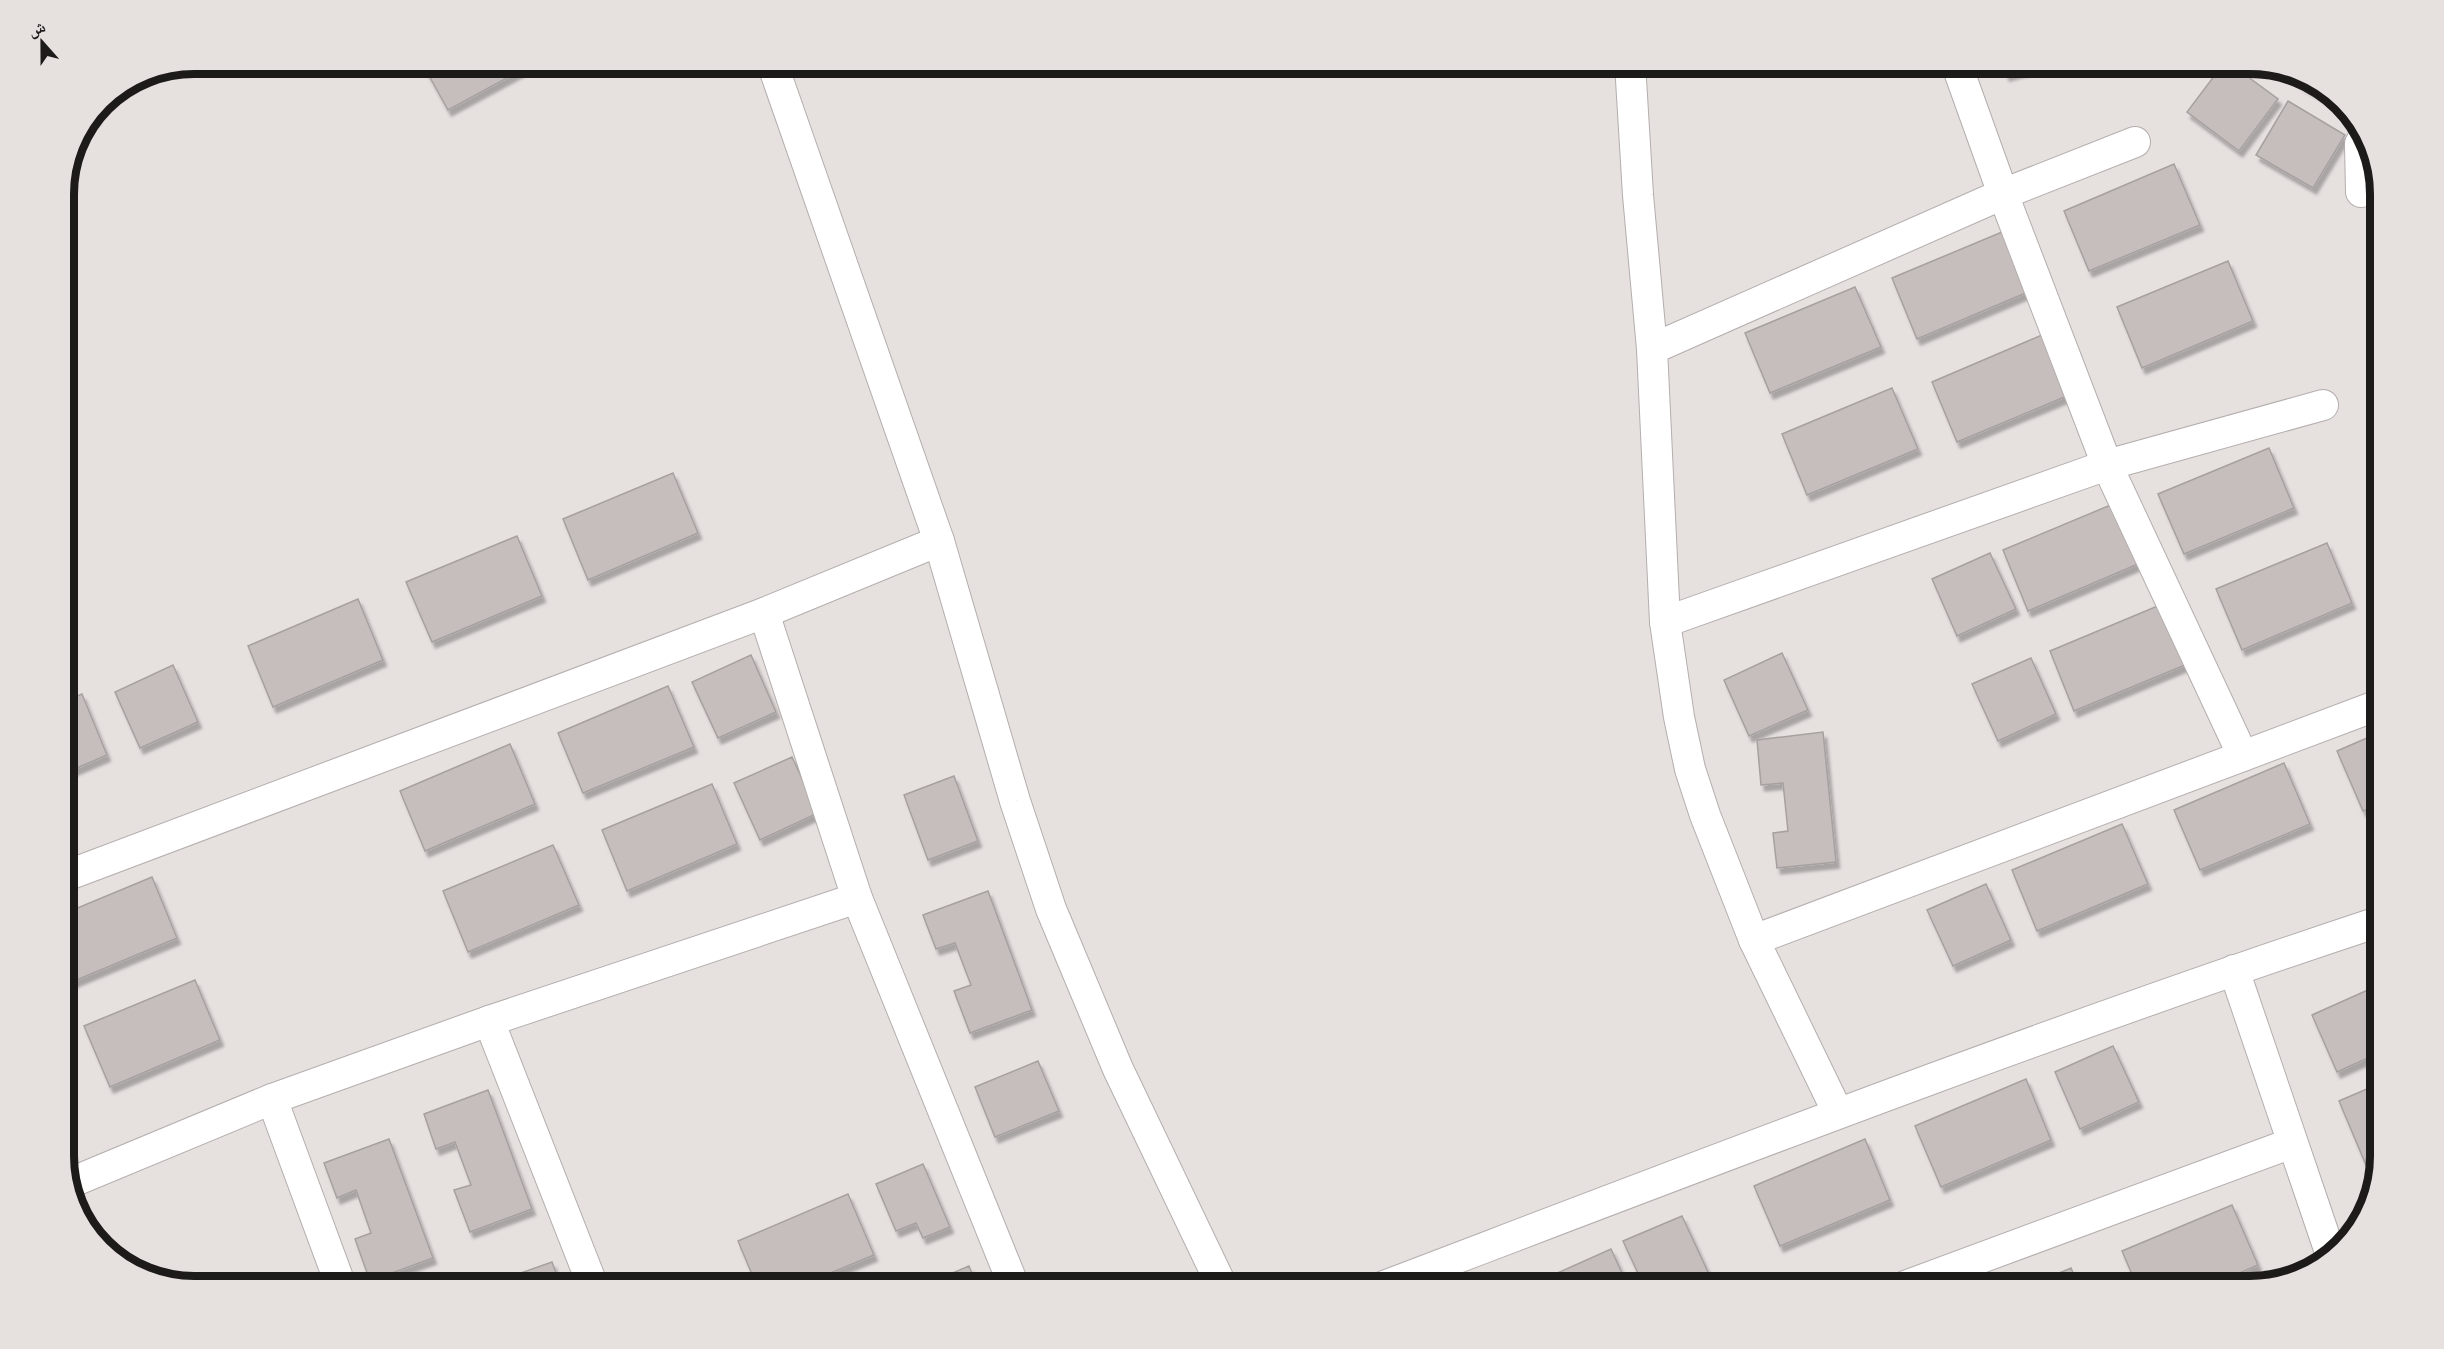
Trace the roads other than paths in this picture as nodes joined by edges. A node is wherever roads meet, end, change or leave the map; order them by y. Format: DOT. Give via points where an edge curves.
graph roads {
  1 [pos="1631,73"];
  2 [pos="1960,73"];
  3 [pos="776,74"];
  4 [pos="2135,142"];
  5 [pos="2360,146"];
  6 [pos="2361,192"];
  7 [pos="2003,195"];
  8 [pos="1652,349"];
  9 [pos="2323,405"];
  10 [pos="2107,465"];
  11 [pos="939,541"];
  12 [pos="765,613"];
  13 [pos="1665,622"];
  14 [pos="2370,708"];
  15 [pos="2243,756"];
  16 [pos="74,873"];
  17 [pos="857,898"];
  18 [pos="2370,925"];
  19 [pos="1754,940"];
  20 [pos="2234,969"];
  21 [pos="489,1021"];
  22 [pos="272,1099"];
  23 [pos="1838,1113"];
  24 [pos="2292,1143"];
  25 [pos="76,1179"];
  26 [pos="2328,1247"];
  27 [pos="337,1276"];
  28 [pos="589,1276"];
  29 [pos="1010,1276"];
  30 [pos="1217,1276"];
  31 [pos="1410,1276"];
  32 [pos="1932,1276"];
  1 -- 8 [label="street"];
  2 -- 7 [label="street"];
  3 -- 11 [label="street"];
  4 -- 7 [label="street"];
  5 -- 6 [label="street"];
  7 -- 8 [label="street"];
  7 -- 10 [label="street"];
  8 -- 13 [label="street"];
  9 -- 10 [label="street"];
  10 -- 13 [label="street"];
  10 -- 15 [label="street"];
  11 -- 12 [label="street"];
  11 -- 30 [label="street" via="1014,801 1051,909 1118,1069"];
  12 -- 16 [label="street"];
  12 -- 17 [label="street"];
  13 -- 19 [label="street" via="1690,769"];
  14 -- 15 [label="street"];
  15 -- 19 [label="street"];
  17 -- 21 [label="street"];
  17 -- 29 [label="street"];
  18 -- 20 [label="street"];
  19 -- 23 [label="street"];
  20 -- 23 [label="street"];
  20 -- 24 [label="street"];
  21 -- 22 [label="street"];
  21 -- 28 [label="street"];
  22 -- 25 [label="street"];
  22 -- 27 [label="street"];
  23 -- 31 [label="street"];
  24 -- 26 [label="street"];
  24 -- 32 [label="street"];
}
